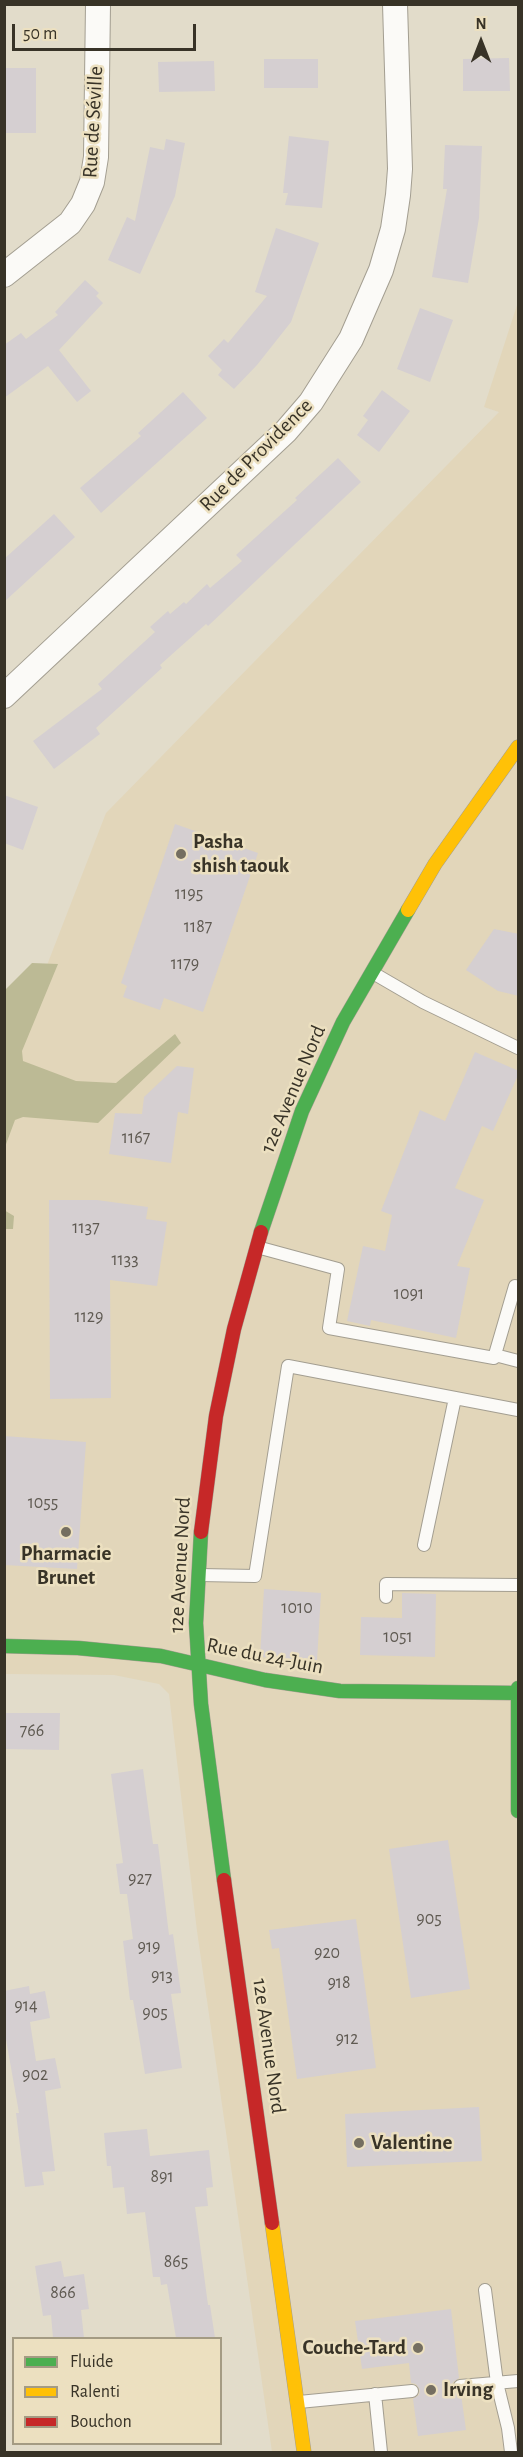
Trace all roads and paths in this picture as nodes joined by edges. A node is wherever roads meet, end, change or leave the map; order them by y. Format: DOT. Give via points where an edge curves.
graph roads {
  1 [pos="98,4"];
  2 [pos="395,4"];
  3 [pos="4,275"];
  4 [pos="4,696"];
  5 [pos="519,747"];
  6 [pos="371,972"];
  7 [pos="519,1048"];
  8 [pos="256,1247"];
  9 [pos="519,1287"];
  10 [pos="495,1355"];
  11 [pos="519,1360"];
  12 [pos="455,1398"];
  13 [pos="519,1410"];
  14 [pos="424,1545"];
  15 [pos="199,1575"];
  16 [pos="519,1585"];
  17 [pos="386,1597"];
  18 [pos="4,1646"];
  19 [pos="197,1664"];
  20 [pos="519,1688"];
  21 [pos="518,1694"];
  22 [pos="519,1811"];
  23 [pos="485,2290"];
  24 [pos="519,2381"];
  25 [pos="497,2383"];
  26 [pos="460,2386"];
  27 [pos="412,2391"];
  28 [pos="375,2394"];
  29 [pos="298,2402"];
  30 [pos="304,2452"];
  31 [pos="381,2452"];
  32 [pos="511,2452"];
  1 -- 3 [label="street, Rue de Séville" via="96,157 92,182 70,223"];
  2 -- 4 [label="street, Rue de Providence" via="398,195 381,270 351,339 311,402 286,431"];
  5 -- 6 [label="main road, 12e Avenue Nord" via="435,864"];
  6 -- 7 [label="lane"];
  6 -- 8 [label="main road, 12e Avenue Nord" via="302,1111"];
  8 -- 10 [label="lane" via="338,1269 329,1328 494,1358"];
  8 -- 15 [label="main road, 12e Avenue Nord" via="216,1416"];
  9 -- 10 [label="lane" via="515,1286"];
  10 -- 11 [label="lane"];
  12 -- 13 [label="lane"];
  12 -- 14 [label="lane"];
  12 -- 15 [label="lane" via="288,1366 255,1576"];
  15 -- 19 [label="main road, 12e Avenue Nord"];
  16 -- 17 [label="lane" via="386,1584"];
  18 -- 19 [label="main road, Rue du 24-Juin" via="122,1651"];
  19 -- 21 [label="main road, Rue du 24-Juin" via="265,1680 340,1691"];
  19 -- 29 [label="main road, 12e Avenue Nord"];
  20 -- 21 [label="main road"];
  21 -- 22 [label="main road"];
  23 -- 25 [label="lane"];
  24 -- 25 [label="lane"];
  25 -- 26 [label="lane"];
  25 -- 32 [label="lane"];
  27 -- 28 [label="lane"];
  28 -- 29 [label="lane"];
  28 -- 31 [label="lane"];
  29 -- 30 [label="main road, 12e Avenue Nord"];
}
